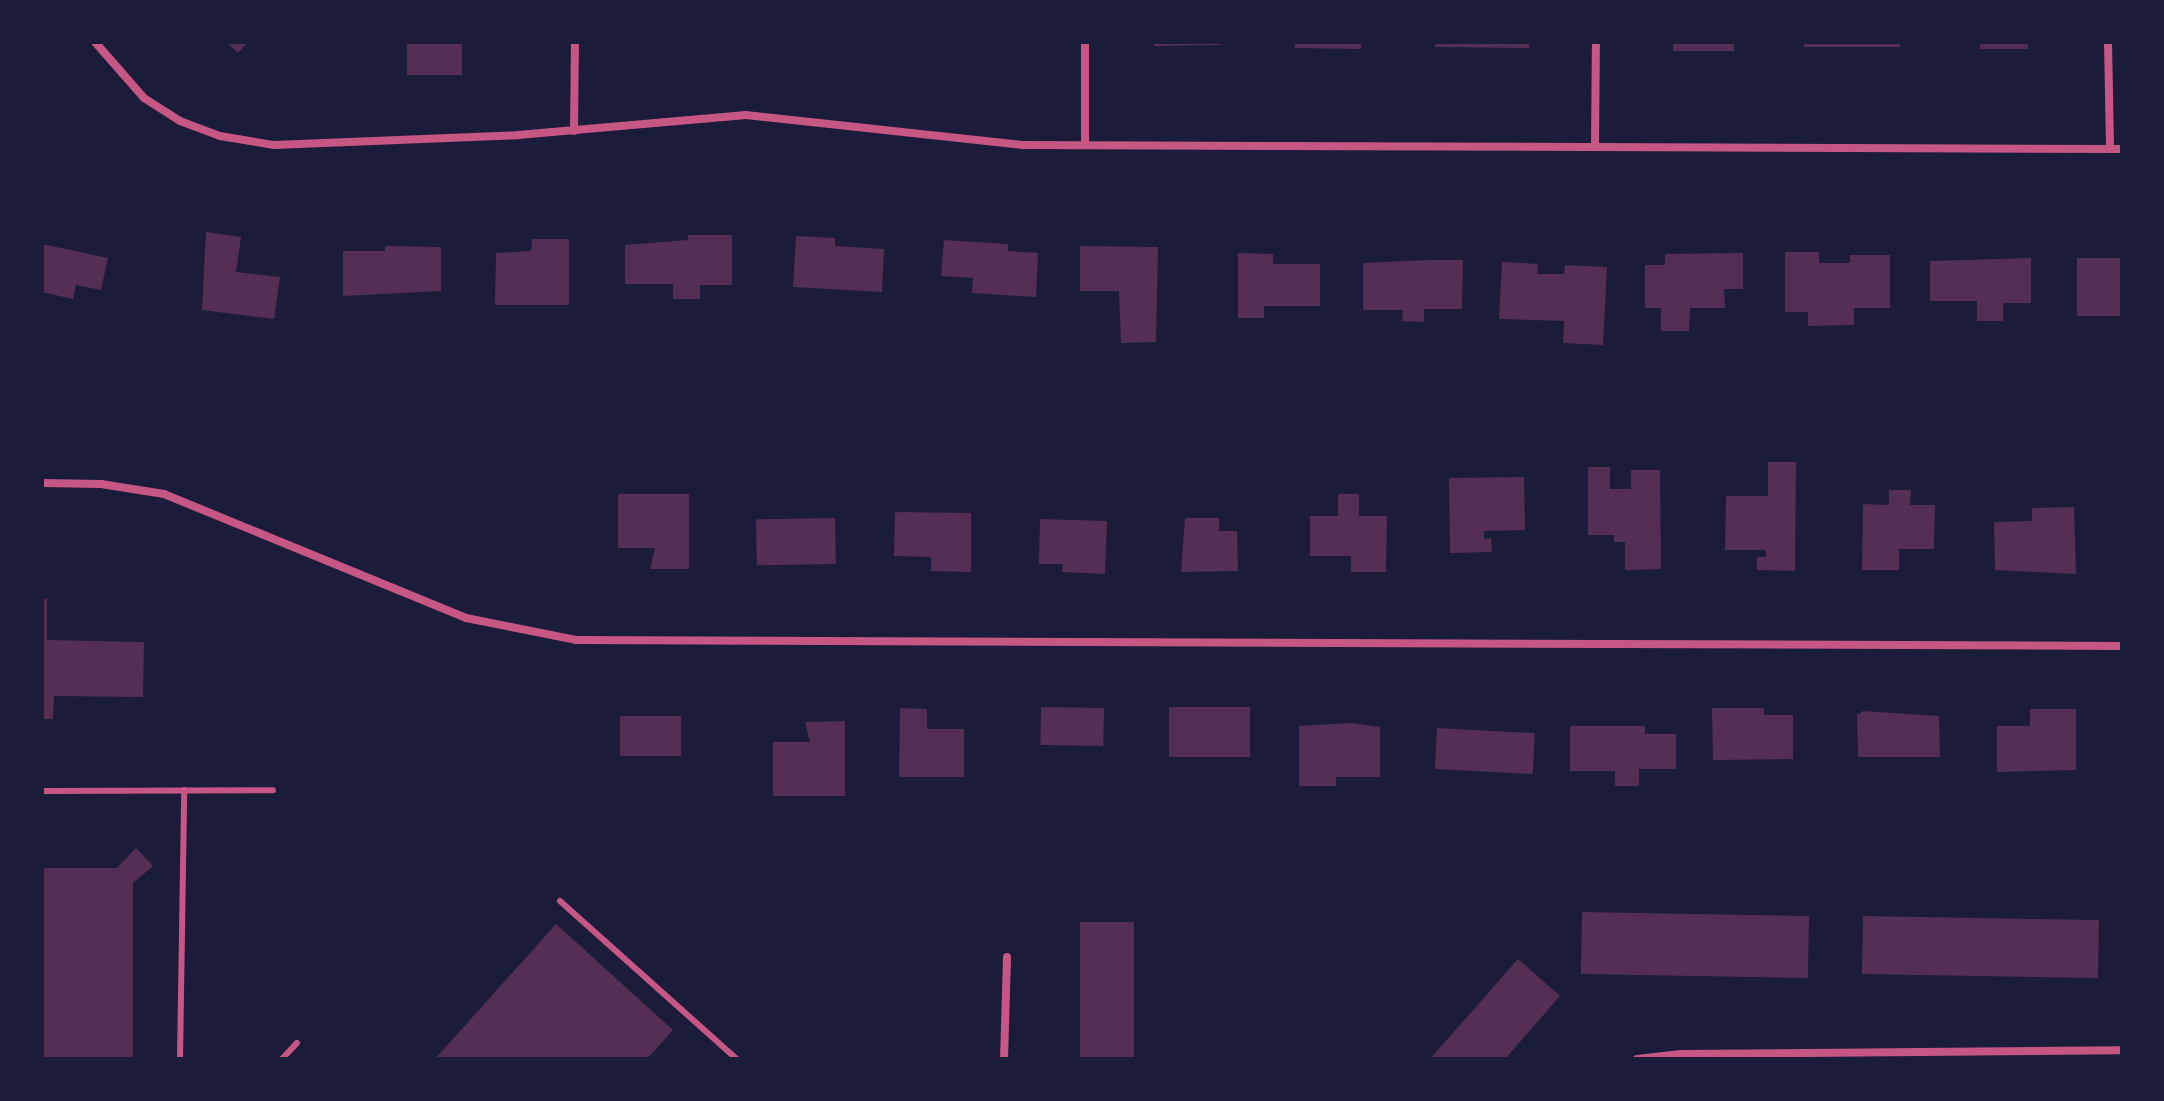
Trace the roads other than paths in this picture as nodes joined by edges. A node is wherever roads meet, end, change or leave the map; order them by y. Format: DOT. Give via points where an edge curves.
graph roads {
  1 [pos="95,42"];
  2 [pos="575,42"];
  3 [pos="1085,42"];
  4 [pos="1596,42"];
  5 [pos="2108,42"];
  6 [pos="574,131"];
  7 [pos="1085,145"];
  8 [pos="1595,147"];
  9 [pos="2110,149"];
  10 [pos="2122,149"];
  11 [pos="42,483"];
  12 [pos="2122,646"];
  13 [pos="184,790"];
  14 [pos="273,790"];
  15 [pos="42,791"];
  16 [pos="560,901"];
  17 [pos="1007,957"];
  18 [pos="297,1043"];
  19 [pos="2122,1050"];
  20 [pos="180,1059"];
  21 [pos="282,1059"];
  22 [pos="737,1059"];
  23 [pos="1004,1059"];
  24 [pos="1637,1059"];
  1 -- 6 [label="street" via="155,106 193,127 247,143"];
  2 -- 6 [label="street"];
  3 -- 7 [label="street"];
  4 -- 8 [label="street"];
  5 -- 9 [label="street"];
  6 -- 7 [label="street" via="746,115 1024,145"];
  7 -- 8 [label="street"];
  8 -- 9 [label="street"];
  9 -- 10 [label="street"];
  11 -- 12 [label="street" via="101,484 164,494 466,618 576,640"];
  13 -- 14 [label="lane"];
  13 -- 15 [label="lane"];
  13 -- 20 [label="lane"];
  16 -- 22 [label="lane"];
  17 -- 23 [label="street"];
  18 -- 21 [label="lane"];
  19 -- 24 [label="street" via="1681,1054"];
}
